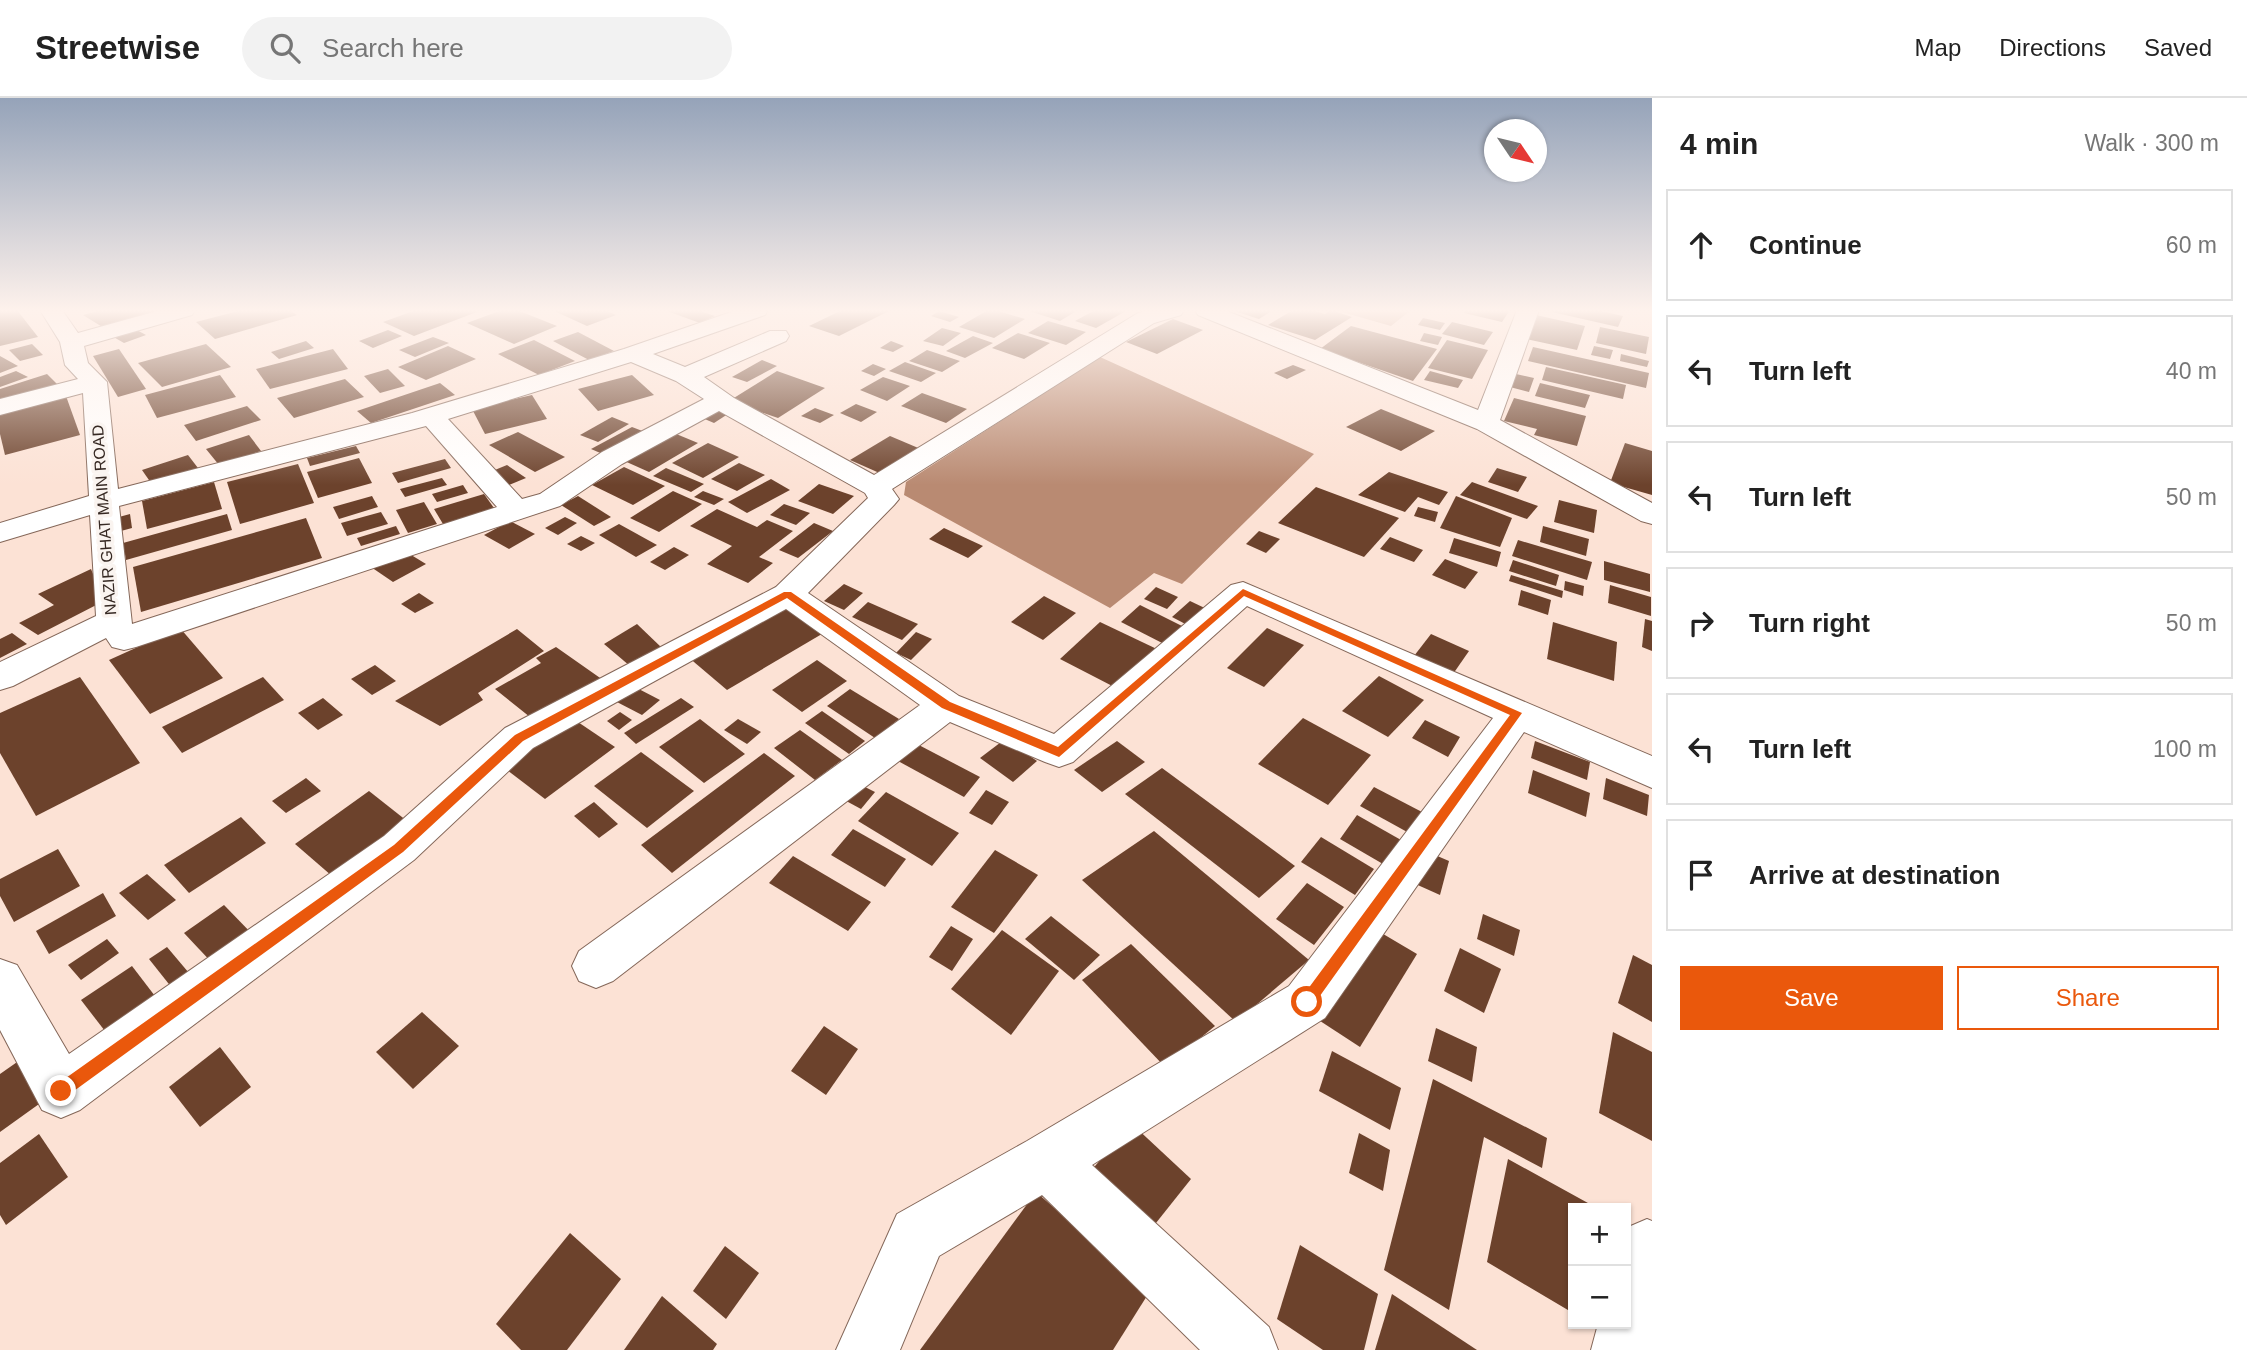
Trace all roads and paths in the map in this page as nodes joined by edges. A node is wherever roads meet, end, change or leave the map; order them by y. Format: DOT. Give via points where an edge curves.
graph roads {
  1 [pos="80,368"];
  2 [pos="585,368"];
  3 [pos="667,368"];
  4 [pos="703,368"];
  5 [pos="1065,368"];
  6 [pos="1350,368"];
  7 [pos="1506,368"];
  8 [pos="685,376"];
  9 [pos="94,382"];
  10 [pos="719,400"];
  11 [pos="0,407"];
  12 [pos="431,416"];
  13 [pos="1486,424"];
  14 [pos="876,486"];
  15 [pos="103,502"];
  16 [pos="516,511"];
  17 [pos="1652,515"];
  18 [pos="0,533"];
  19 [pos="788,594"];
  20 [pos="113,621"];
  21 [pos="0,677"];
  22 [pos="946,705"];
  23 [pos="1517,713"];
  24 [pos="1652,773"];
  25 [pos="597,966"];
  26 [pos="0,981"];
  27 [pos="1047,1161"];
  28 [pos="1647,1249"];
  29 [pos="868,1350"];
  30 [pos="1246,1350"];
  31 [pos="1623,1350"];
  1 -- 9 [label="street"];
  2 -- 12 [label="street"];
  3 -- 8 [label="street"];
  4 -- 8 [label="street"];
  5 -- 14 [label="street"];
  6 -- 13 [label="street"];
  7 -- 13 [label="street"];
  8 -- 10 [label="street"];
  9 -- 11 [label="street"];
  9 -- 15 [label="street, NAZIR GHAT MAIN ROAD"];
  10 -- 14 [label="street"];
  10 -- 16 [label="street" via="612,458 550,500"];
  12 -- 15 [label="street"];
  12 -- 16 [label="street"];
  13 -- 17 [label="street"];
  14 -- 19 [label="street" via="884,499"];
  15 -- 18 [label="street"];
  15 -- 20 [label="street, NAZIR GHAT MAIN ROAD"];
  16 -- 20 [label="street" via="124,639"];
  19 -- 22 [label="street"];
  19 -- 26 [label="street" via="519,738 399,848 61,1091"];
  20 -- 21 [label="street, NAZIR GHAT MAIN ROAD"];
  22 -- 23 [label="street" via="1059,752 1243,592"];
  22 -- 25 [label="street"];
  23 -- 24 [label="street"];
  23 -- 27 [label="street" via="1307,1002"];
  27 -- 29 [label="street" via="918,1235"];
  27 -- 30 [label="street"];
  28 -- 31 [label="street"];
}
